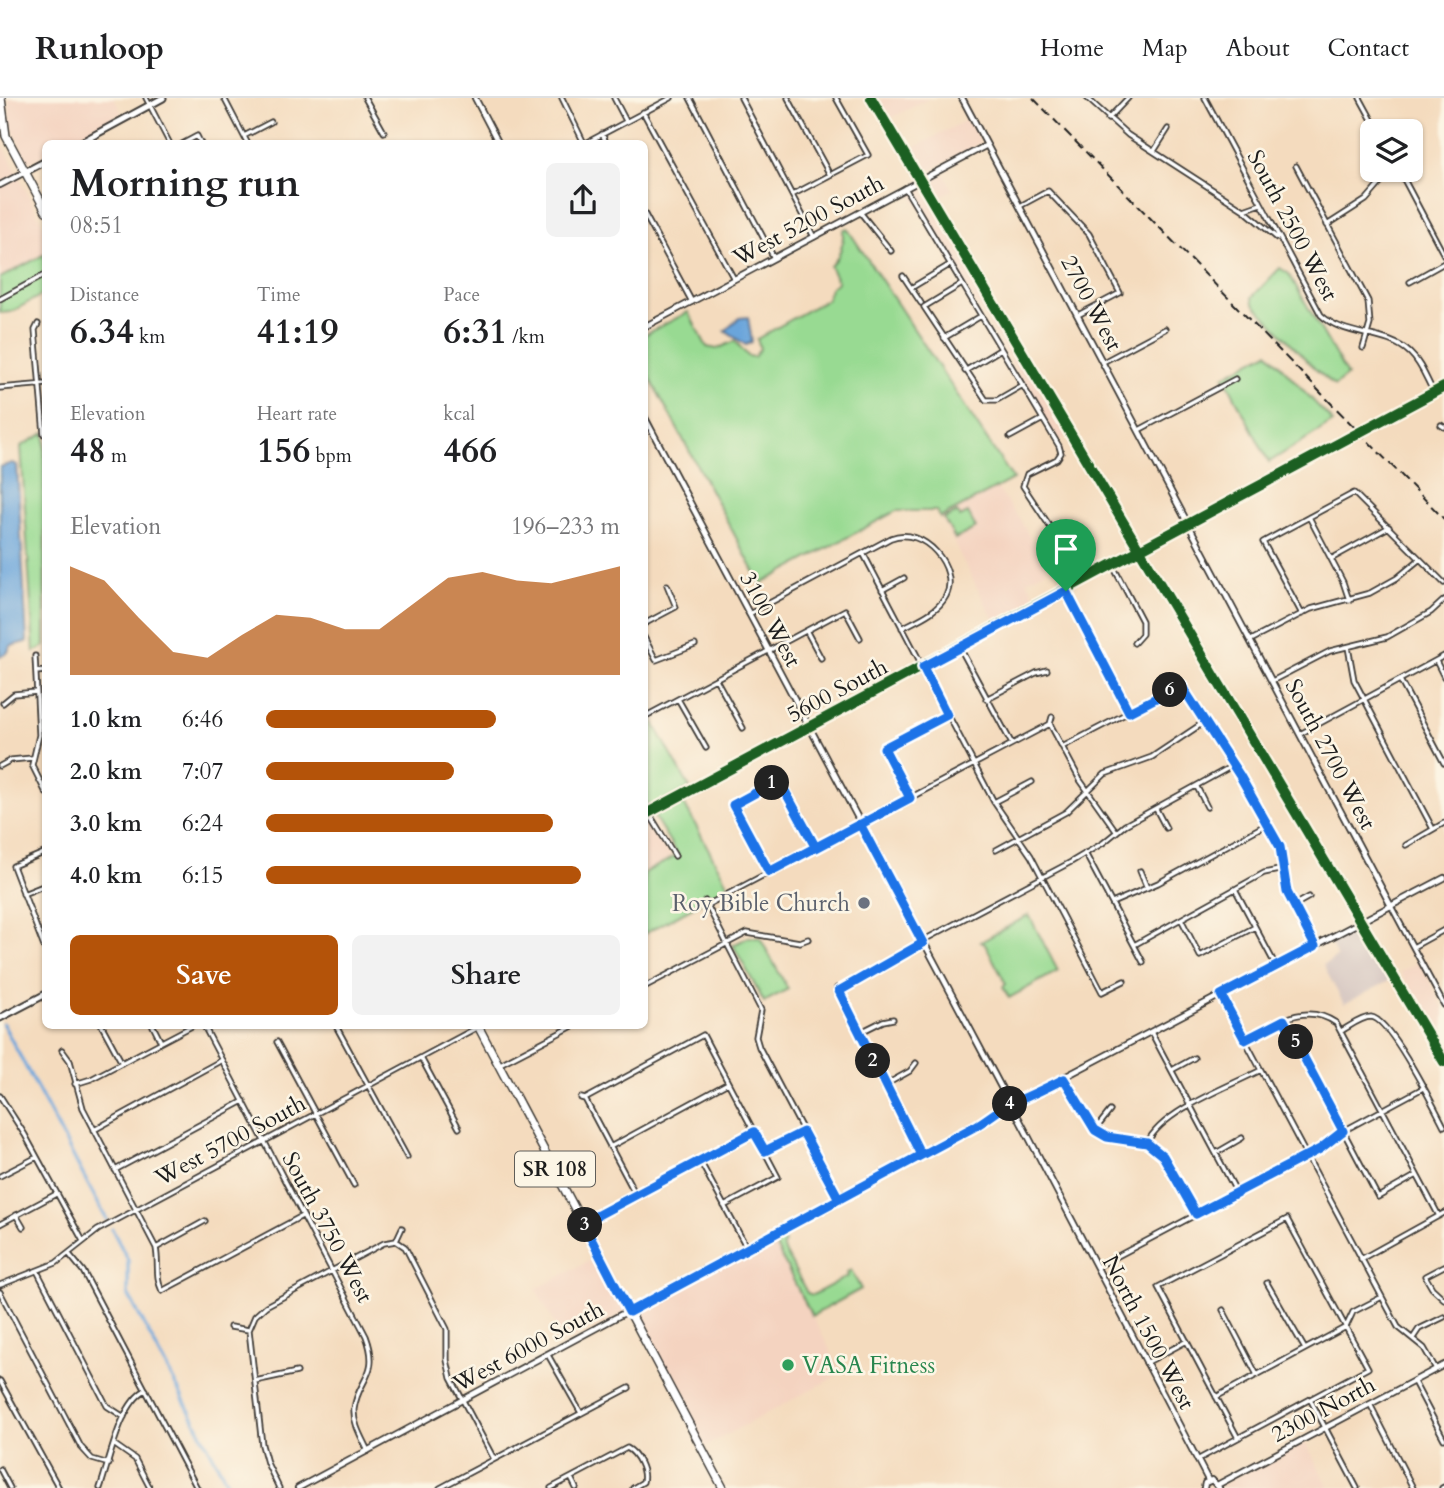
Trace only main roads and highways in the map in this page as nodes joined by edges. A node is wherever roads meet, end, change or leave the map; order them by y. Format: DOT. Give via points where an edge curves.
graph roads {
  1 [pos="1,98"];
  2 [pos="163,98"];
  3 [pos="85,140"];
  4 [pos="42,163"];
  5 [pos="25,172"];
  6 [pos="42,204"];
  7 [pos="1444,387"];
  8 [pos="648,814"];
  9 [pos="42,996"];
  10 [pos="0,1018"];
  11 [pos="481,1029"];
  12 [pos="723,1488"];
  1 -- 5 [label="main road" via="6,136"];
  2 -- 3 [label="main road"];
  4 -- 5 [label="main road"];
  5 -- 6 [label="main road"];
  7 -- 8 [label="main road, 5600 South, bridge"];
  9 -- 10 [label="main road"];
  11 -- 12 [label="main road, SR 108"];
}
